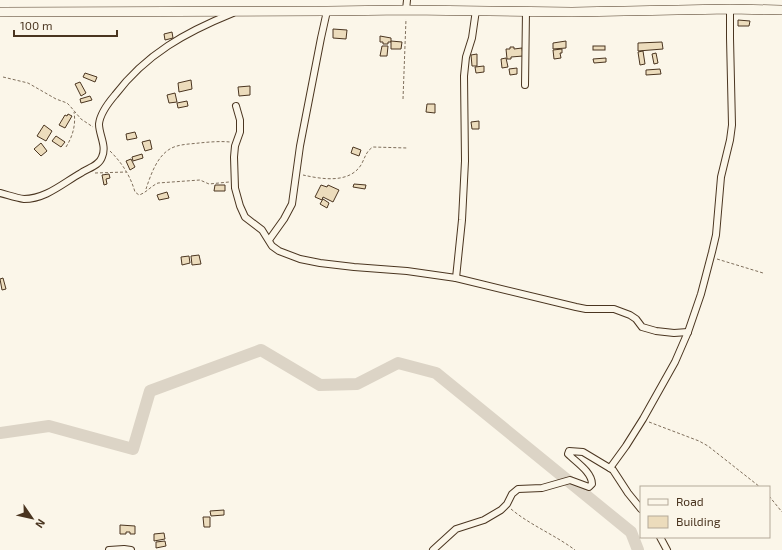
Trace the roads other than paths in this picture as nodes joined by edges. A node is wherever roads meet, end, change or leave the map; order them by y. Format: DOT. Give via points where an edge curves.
graph roads {
  1 [pos="407,0"];
  2 [pos="730,9"];
  3 [pos="406,10"];
  4 [pos="476,10"];
  5 [pos="782,10"];
  6 [pos="238,11"];
  7 [pos="327,11"];
  8 [pos="526,11"];
  9 [pos="0,12"];
  10 [pos="525,85"];
  11 [pos="236,106"];
  12 [pos="0,194"];
  13 [pos="269,240"];
  14 [pos="456,278"];
  15 [pos="688,332"];
  16 [pos="610,468"];
  17 [pos="640,508"];
  18 [pos="661,538"];
  19 [pos="109,550"];
  20 [pos="131,550"];
  21 [pos="433,550"];
  22 [pos="667,550"];
  1 -- 3 [label="street"];
  2 -- 5 [label="main road"];
  2 -- 8 [label="main road"];
  2 -- 15 [label="street" via="732,125 721,177 716,235"];
  3 -- 4 [label="main road"];
  3 -- 7 [label="main road"];
  4 -- 8 [label="main road"];
  4 -- 14 [label="street" via="464,66 465,177"];
  6 -- 7 [label="main road"];
  6 -- 9 [label="main road"];
  6 -- 12 [label="street" via="168,45 147,60 121,86 100,121 103,145 99,162 43,196 23,198"];
  7 -- 13 [label="street" via="302,134 294,198 290,209"];
  8 -- 10 [label="street"];
  11 -- 13 [label="street" via="240,125 234,152 236,194 242,212 266,234"];
  13 -- 14 [label="street" via="279,251 300,260"];
  14 -- 15 [label="street" via="586,309 614,309 630,315 642,327 656,331"];
  15 -- 16 [label="street" via="643,419"];
  16 -- 17 [label="street"];
  16 -- 21 [label="street" via="583,452 569,451 568,454 589,476 592,484 587,488 567,481 542,488 518,489 501,510 491,517 456,529"];
  18 -- 22 [label="street"];
  19 -- 20 [label="street"];
}
